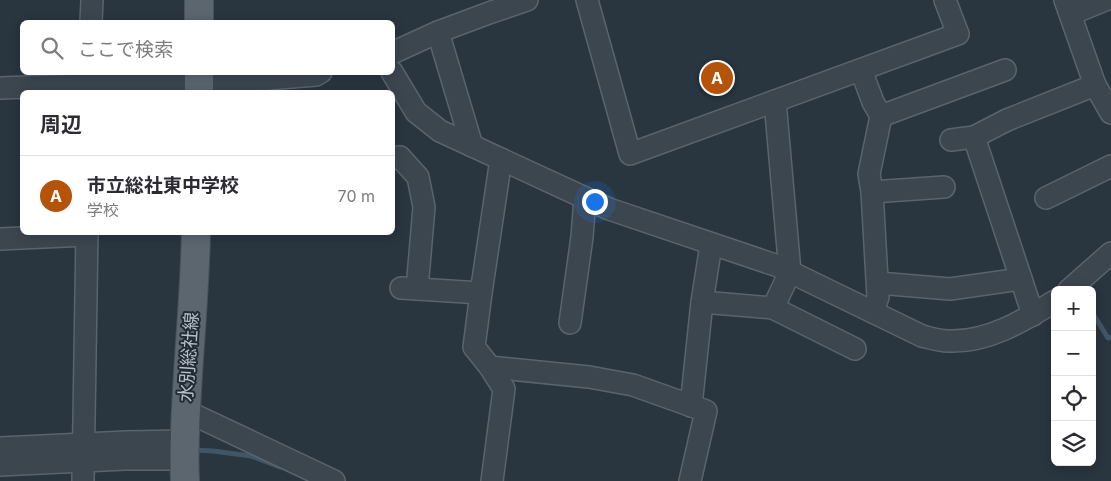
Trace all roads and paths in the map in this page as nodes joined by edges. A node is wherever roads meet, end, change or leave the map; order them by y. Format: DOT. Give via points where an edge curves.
graph roads {
  1 [pos="92,0"];
  2 [pos="199,0"];
  3 [pos="527,0"];
  4 [pos="587,0"];
  5 [pos="945,0"];
  6 [pos="1105,0"];
  7 [pos="1068,7"];
  8 [pos="92,20"];
  9 [pos="199,20"];
  10 [pos="438,32"];
  11 [pos="395,52"];
  12 [pos="861,70"];
  13 [pos="1005,70"];
  14 [pos="316,75"];
  15 [pos="394,75"];
  16 [pos="90,83"];
  17 [pos="199,83"];
  18 [pos="1096,85"];
  19 [pos="0,88"];
  20 [pos="775,101"];
  21 [pos="1111,113"];
  22 [pos="881,116"];
  23 [pos="974,137"];
  24 [pos="951,140"];
  25 [pos="472,146"];
  26 [pos="395,158"];
  27 [pos="500,163"];
  28 [pos="1111,166"];
  29 [pos="944,187"];
  30 [pos="872,192"];
  31 [pos="1046,198"];
  32 [pos="584,203"];
  33 [pos="65,235"];
  34 [pos="87,235"];
  35 [pos="196,235"];
  36 [pos="0,238"];
  37 [pos="711,248"];
  38 [pos="1111,254"];
  39 [pos="789,276"];
  40 [pos="1021,279"];
  41 [pos="878,283"];
  42 [pos="1074,286"];
  43 [pos="481,293"];
  44 [pos="702,302"];
  45 [pos="1051,304"];
  46 [pos="773,308"];
  47 [pos="873,312"];
  48 [pos="1033,315"];
  49 [pos="570,323"];
  50 [pos="855,349"];
  51 [pos="490,367"];
  52 [pos="691,406"];
  53 [pos="186,411"];
  54 [pos="0,448"];
  55 [pos="84,458"];
  56 [pos="184,460"];
  57 [pos="0,465"];
  58 [pos="334,481"];
  59 [pos="492,481"];
  60 [pos="690,481"];
  1 -- 8 [label="street"];
  2 -- 9 [label="main road"];
  3 -- 10 [label="street"];
  4 -- 20 [label="street" via="630,154"];
  5 -- 12 [label="street" via="958,34"];
  6 -- 7 [label="street"];
  7 -- 18 [label="street"];
  10 -- 11 [label="street"];
  10 -- 25 [label="street"];
  12 -- 20 [label="street"];
  12 -- 22 [label="street"];
  13 -- 22 [label="street"];
  14 -- 17 [label="street"];
  15 -- 25 [label="street" via="416,112 440,131"];
  16 -- 17 [label="street"];
  16 -- 19 [label="street"];
  18 -- 21 [label="street"];
  18 -- 23 [label="street" via="1007,120"];
  20 -- 39 [label="street"];
  22 -- 30 [label="street" via="869,174"];
  23 -- 24 [label="street"];
  23 -- 40 [label="street"];
  25 -- 27 [label="street"];
  26 -- 43 [label="street" via="400,157 418,177 424,207 409,288"];
  27 -- 32 [label="street"];
  27 -- 43 [label="street"];
  28 -- 31 [label="street"];
  29 -- 30 [label="street"];
  30 -- 41 [label="street"];
  32 -- 37 [label="street" via="610,209"];
  32 -- 49 [label="street"];
  33 -- 36 [label="street"];
  34 -- 55 [label="street"];
  35 -- 53 [label="main road, 水別総社線"];
  37 -- 39 [label="street" via="778,266"];
  37 -- 44 [label="street"];
  38 -- 42 [label="street"];
  39 -- 46 [label="street"];
  39 -- 47 [label="street"];
  40 -- 41 [label="street" via="950,289"];
  40 -- 48 [label="street"];
  41 -- 47 [label="street"];
  43 -- 51 [label="street" via="474,347"];
  44 -- 46 [label="street"];
  44 -- 52 [label="street"];
  45 -- 48 [label="street"];
  46 -- 50 [label="street"];
  47 -- 48 [label="street" via="922,336 946,341 992,334"];
  51 -- 52 [label="street" via="633,385"];
  51 -- 59 [label="street" via="504,389"];
  52 -- 60 [label="street" via="706,411"];
  53 -- 56 [label="main road, 水別総社線"];
  53 -- 58 [label="street"];
  54 -- 55 [label="street"];
  55 -- 56 [label="street"];
  55 -- 57 [label="street"];
}
